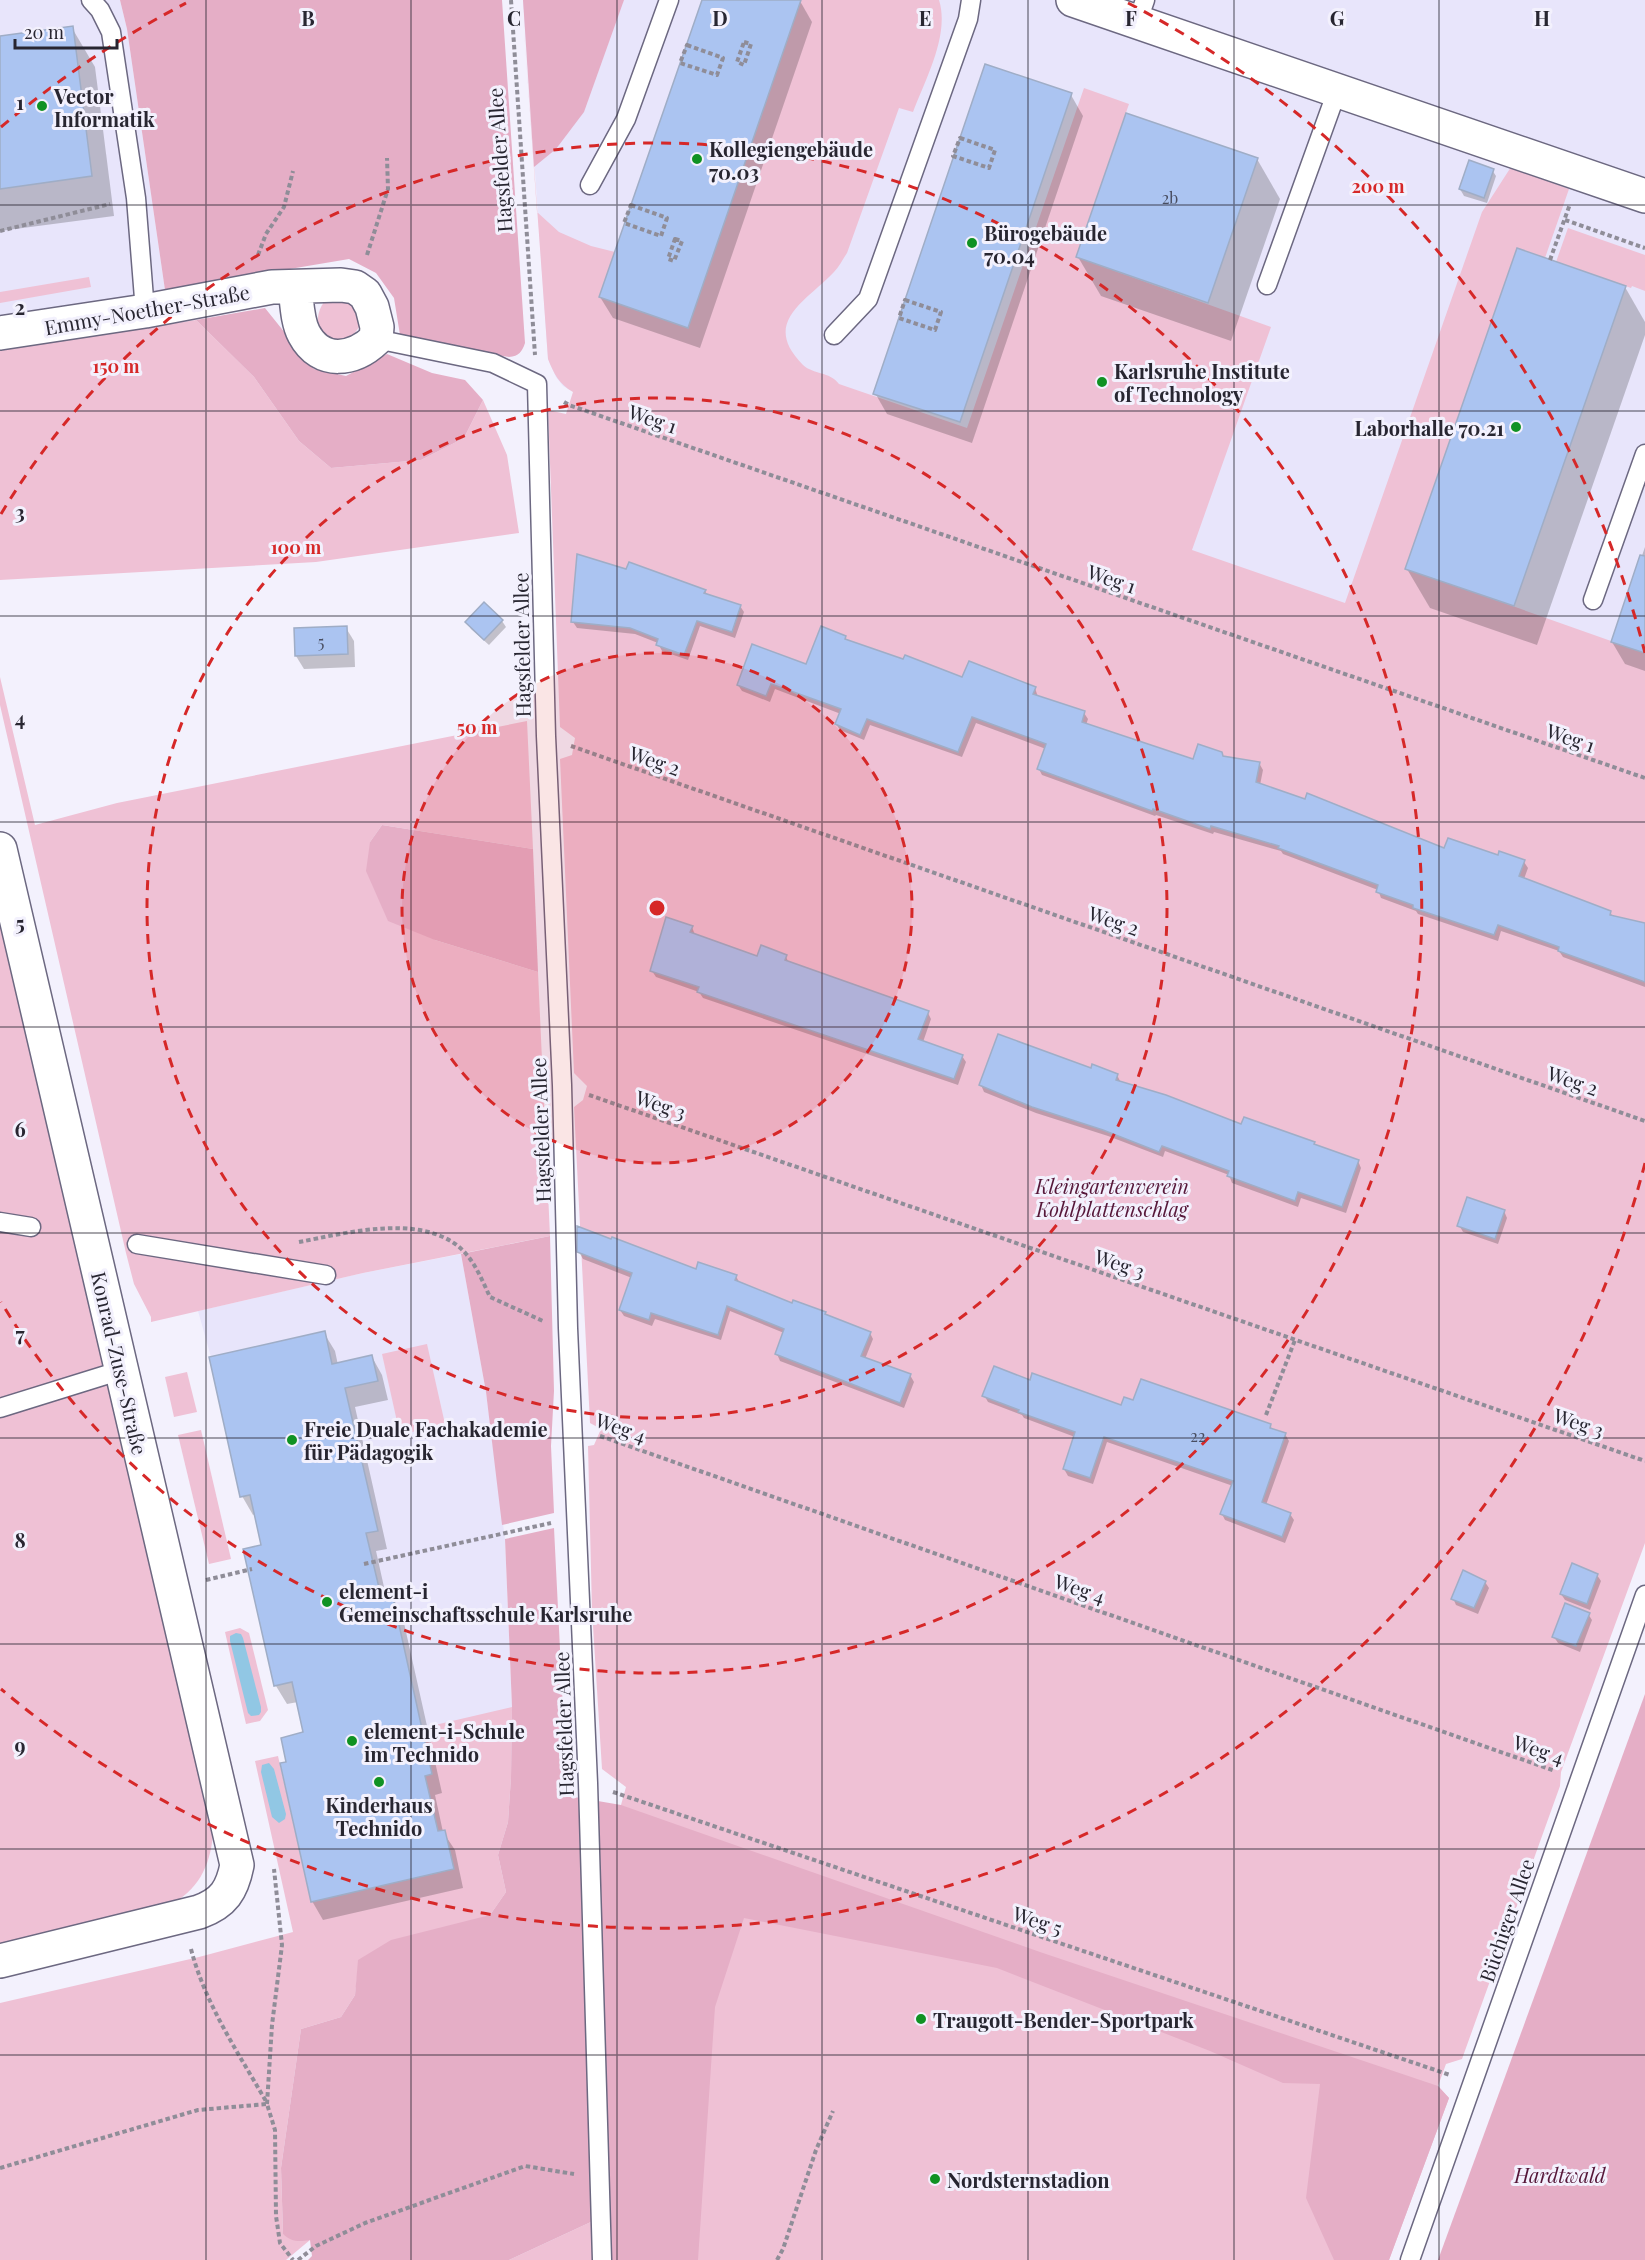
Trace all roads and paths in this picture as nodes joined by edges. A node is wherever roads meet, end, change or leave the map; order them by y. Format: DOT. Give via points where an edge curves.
graph roads {
  1 [pos="91,0"];
  2 [pos="511,0"];
  3 [pos="669,0"];
  4 [pos="971,0"];
  5 [pos="1073,0"];
  6 [pos="1141,11"];
  7 [pos="723,58"];
  8 [pos="746,59"];
  9 [pos="1337,91"];
  10 [pos="387,158"];
  11 [pos="989,168"];
  12 [pos="293,171"];
  13 [pos="1580,174"];
  14 [pos="590,185"];
  15 [pos="1645,196"];
  16 [pos="136,198"];
  17 [pos="668,218"];
  18 [pos="1564,220"];
  19 [pos="0,231"];
  20 [pos="682,241"];
  21 [pos="1645,248"];
  22 [pos="1550,260"];
  23 [pos="1267,285"];
  24 [pos="355,287"];
  25 [pos="295,288"];
  26 [pos="254,290"];
  27 [pos="145,311"];
  28 [pos="934,330"];
  29 [pos="0,333"];
  30 [pos="834,336"];
  31 [pos="376,339"];
  32 [pos="537,384"];
  33 [pos="569,405"];
  34 [pos="1645,454"];
  35 [pos="1593,600"];
  36 [pos="574,747"];
  37 [pos="1645,778"];
  38 [pos="0,849"];
  39 [pos="585,1094"];
  40 [pos="1645,1121"];
  41 [pos="0,1222"];
  42 [pos="31,1227"];
  43 [pos="296,1242"];
  44 [pos="137,1244"];
  45 [pos="326,1275"];
  46 [pos="568,1328"];
  47 [pos="1295,1340"];
  48 [pos="122,1370"];
  49 [pos="0,1407"];
  50 [pos="1266,1415"];
  51 [pos="572,1425"];
  52 [pos="1645,1461"];
  53 [pos="577,1519"];
  54 [pos="364,1564"];
  55 [pos="252,1569"];
  56 [pos="206,1580"];
  57 [pos="1645,1595"];
  58 [pos="1579,1778"];
  59 [pos="623,1795"];
  60 [pos="274,1869"];
  61 [pos="183,1916"];
  62 [pos="0,1961"];
  63 [pos="1442,2073"];
  64 [pos="267,2104"];
  65 [pos="833,2111"];
  66 [pos="0,2168"];
  67 [pos="599,2179"];
  68 [pos="293,2260"];
  69 [pos="298,2260"];
  70 [pos="602,2260"];
  71 [pos="777,2260"];
  72 [pos="1410,2260"];
  1 -- 16 [label="lane" via="111,32"];
  2 -- 32 [label="path, Hagsfelder Allee"];
  3 -- 14 [label="lane" via="626,118"];
  4 -- 30 [label="lane" via="968,19 868,299"];
  5 -- 6 [label="street"];
  6 -- 9 [label="street"];
  7 -- 7 [label="path" via="687,45 680,63 717,75"];
  8 -- 8 [label="path" via="751,44 744,42 737,62 744,65"];
  9 -- 13 [label="street"];
  9 -- 23 [label="lane"];
  10 -- 24 [label="path" via="388,189"];
  11 -- 11 [label="path" via="995,150 960,138 953,156"];
  12 -- 26 [label="path" via="284,207 266,234 257,260"];
  13 -- 15 [label="street"];
  13 -- 18 [label="path"];
  16 -- 19 [label="path"];
  16 -- 27 [label="lane"];
  17 -- 17 [label="path" via="631,205 624,223 661,236"];
  18 -- 21 [label="path"];
  18 -- 22 [label="path"];
  20 -- 20 [label="path" via="674,261 668,259 675,239"];
  24 -- 25 [label="street, Emmy-Noether-Straße"];
  24 -- 31 [label="street" via="365,294 372,307"];
  25 -- 26 [label="street, Emmy-Noether-Straße"];
  25 -- 31 [label="street" via="303,333 329,356 347,357"];
  26 -- 27 [label="street, Emmy-Noether-Straße"];
  27 -- 29 [label="street, Emmy-Noether-Straße"];
  28 -- 28 [label="path" via="941,312 905,300 899,318"];
  31 -- 32 [label="lane" via="493,363"];
  32 -- 46 [label="lane, Hagsfelder Allee"];
  33 -- 37 [label="path, Weg 1"];
  34 -- 35 [label="lane"];
  36 -- 40 [label="path, Weg 2"];
  38 -- 48 [label="street, Konrad-Zuse-Straße"];
  39 -- 47 [label="path, Weg 3"];
  41 -- 42 [label="lane"];
  43 -- 46 [label="path" via="376,1228 426,1232 460,1248 479,1273 490,1298 533,1318"];
  44 -- 45 [label="lane"];
  46 -- 51 [label="lane, Hagsfelder Allee"];
  47 -- 50 [label="path"];
  47 -- 52 [label="path, Weg 3"];
  48 -- 49 [label="lane"];
  48 -- 61 [label="street, Konrad-Zuse-Straße" via="237,1865 226,1895 214,1906"];
  51 -- 53 [label="lane, Hagsfelder Allee"];
  51 -- 58 [label="path, Weg 4"];
  53 -- 54 [label="path"];
  53 -- 67 [label="lane, Hagsfelder Allee"];
  55 -- 56 [label="path"];
  57 -- 58 [label="lane, Büchiger Allee"];
  58 -- 72 [label="lane, Büchiger Allee"];
  59 -- 63 [label="path, Weg 5"];
  60 -- 64 [label="path" via="282,1945"];
  61 -- 62 [label="street"];
  61 -- 64 [label="path" via="201,1978"];
  64 -- 66 [label="path" via="198,2110"];
  64 -- 68 [label="path" via="275,2130 280,2243"];
  65 -- 71 [label="path"];
  67 -- 69 [label="path" via="525,2166 365,2223 316,2246"];
  67 -- 70 [label="lane, Hagsfelder Allee"];
}
